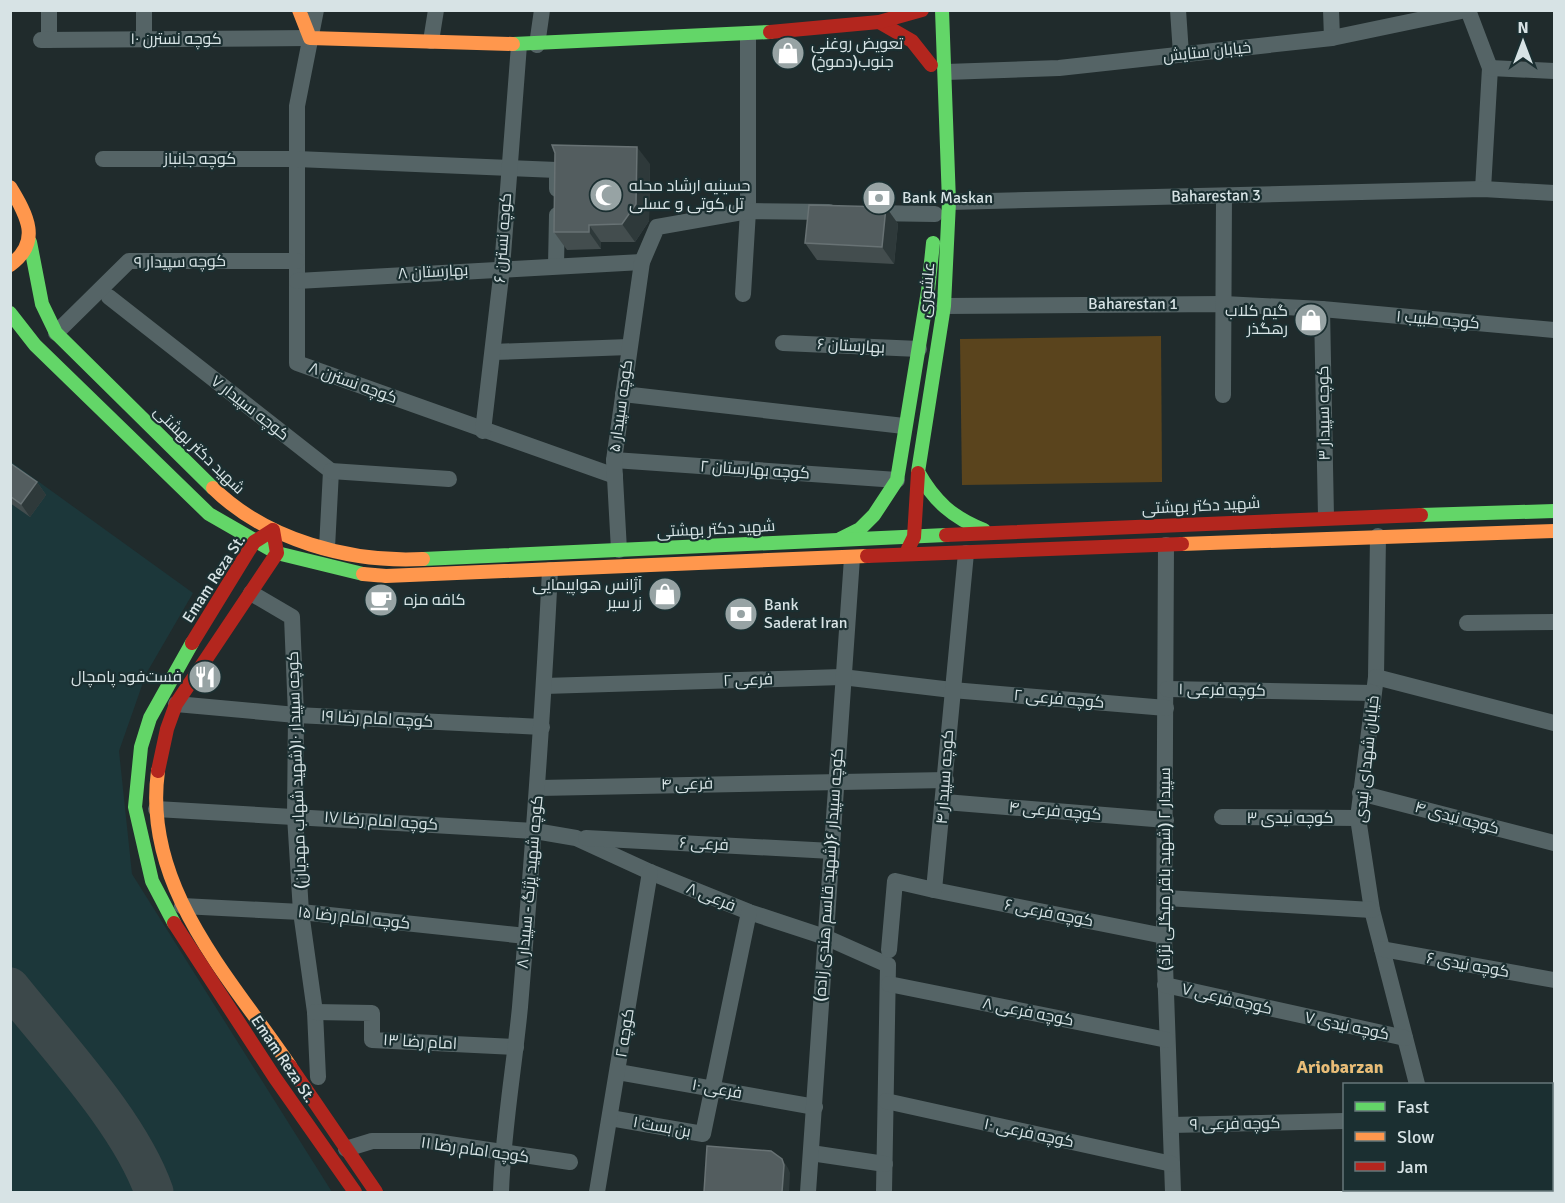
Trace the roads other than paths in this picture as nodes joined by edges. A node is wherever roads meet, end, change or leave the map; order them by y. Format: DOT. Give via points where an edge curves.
graph roads {
  1 [pos="49,10"];
  2 [pos="144,10"];
  3 [pos="299,10"];
  4 [pos="316,10"];
  5 [pos="436,10"];
  6 [pos="542,10"];
  7 [pos="942,10"];
  8 [pos="1178,10"];
  9 [pos="1331,10"];
  10 [pos="1467,10"];
  11 [pos="925,14"];
  12 [pos="879,22"];
  13 [pos="748,34"];
  14 [pos="310,38"];
  15 [pos="1332,38"];
  16 [pos="144,39"];
  17 [pos="431,41"];
  18 [pos="929,43"];
  19 [pos="519,45"];
  20 [pos="537,45"];
  21 [pos="1180,54"];
  22 [pos="931,65"];
  23 [pos="1490,68"];
  24 [pos="1554,71"];
  25 [pos="946,72"];
  26 [pos="103,159"];
  27 [pos="297,159"];
  28 [pos="508,168"];
  29 [pos="10,187"];
  30 [pos="1483,189"];
  31 [pos="1554,193"];
  32 [pos="1224,196"];
  33 [pos="949,201"];
  34 [pos="748,211"];
  35 [pos="935,214"];
  36 [pos="30,242"];
  37 [pos="297,261"];
  38 [pos="642,262"];
  39 [pos="10,265"];
  40 [pos="556,266"];
  41 [pos="502,268"];
  42 [pos="297,280"];
  43 [pos="743,294"];
  44 [pos="109,297"];
  45 [pos="1224,303"];
  46 [pos="944,306"];
  47 [pos="1322,309"];
  48 [pos="10,313"];
  49 [pos="1554,330"];
  50 [pos="56,333"];
  51 [pos="783,343"];
  52 [pos="629,347"];
  53 [pos="919,349"];
  54 [pos="493,352"];
  55 [pos="623,394"];
  56 [pos="1223,395"];
  57 [pos="904,426"];
  58 [pos="483,431"];
  59 [pos="900,454"];
  60 [pos="919,456"];
  61 [pos="614,468"];
  62 [pos="331,471"];
  63 [pos="918,472"];
  64 [pos="449,479"];
  65 [pos="897,480"];
  66 [pos="1554,512"];
  67 [pos="1326,517"];
  68 [pos="893,525"];
  69 [pos="273,530"];
  70 [pos="1554,531"];
  71 [pos="991,533"];
  72 [pos="1378,536"];
  73 [pos="914,537"];
  74 [pos="839,540"];
  75 [pos="254,542"];
  76 [pos="1166,545"];
  77 [pos="327,548"];
  78 [pos="619,550"];
  79 [pos="277,553"];
  80 [pos="966,553"];
  81 [pos="904,556"];
  82 [pos="852,558"];
  83 [pos="550,570"];
  84 [pos="251,593"];
  85 [pos="1554,622"];
  86 [pos="1467,623"];
  87 [pos="184,655"];
  88 [pos="203,666"];
  89 [pos="842,677"];
  90 [pos="1375,685"];
  91 [pos="544,686"];
  92 [pos="1167,689"];
  93 [pos="952,690"];
  94 [pos="176,704"];
  95 [pos="1166,708"];
  96 [pos="296,715"];
  97 [pos="1554,723"];
  98 [pos="542,727"];
  99 [pos="946,780"];
  100 [pos="836,781"];
  101 [pos="539,788"];
  102 [pos="1360,793"];
  103 [pos="945,802"];
  104 [pos="156,809"];
  105 [pos="295,816"];
  106 [pos="1222,817"];
  107 [pos="1358,818"];
  108 [pos="1166,820"];
  109 [pos="535,831"];
  110 [pos="576,838"];
  111 [pos="1554,843"];
  112 [pos="832,851"];
  113 [pos="650,872"];
  114 [pos="934,890"];
  115 [pos="1166,898"];
  116 [pos="182,906"];
  117 [pos="1372,910"];
  118 [pos="301,912"];
  119 [pos="748,912"];
  120 [pos="526,936"];
  121 [pos="1164,936"];
  122 [pos="825,937"];
  123 [pos="1383,949"];
  124 [pos="889,958"];
  125 [pos="1554,981"];
  126 [pos="889,984"];
  127 [pos="1165,985"];
  128 [pos="315,1012"];
  129 [pos="1289,1013"];
  130 [pos="1405,1038"];
  131 [pos="1167,1040"];
  132 [pos="516,1047"];
  133 [pos="618,1072"];
  134 [pos="318,1077"];
  135 [pos="1417,1083"];
  136 [pos="711,1088"];
  137 [pos="886,1101"];
  138 [pos="815,1107"];
  139 [pos="610,1118"];
  140 [pos="1343,1121"];
  141 [pos="1171,1125"];
  142 [pos="346,1149"];
  143 [pos="811,1153"];
  144 [pos="502,1154"];
  145 [pos="570,1162"];
  146 [pos="885,1164"];
  147 [pos="1172,1164"];
  148 [pos="355,1192"];
  149 [pos="376,1192"];
  150 [pos="501,1192"];
  151 [pos="597,1192"];
  152 [pos="808,1192"];
  153 [pos="884,1192"];
  154 [pos="1173,1192"];
  1 -- 16 [label="street, کوچه نسترن ۱۰" via="45,40"];
  2 -- 16 [label="street"];
  3 -- 14 [label="street"];
  4 -- 14 [label="street, کوچه نسترن ۸"];
  5 -- 17 [label="street"];
  6 -- 20 [label="street"];
  7 -- 25 [label="street, عاشوری"];
  8 -- 21 [label="street"];
  9 -- 15 [label="street"];
  10 -- 15 [label="street, خیابان ستایش"];
  10 -- 23 [label="street"];
  11 -- 12 [label="street"];
  12 -- 13 [label="street"];
  12 -- 22 [label="street" via="912,41"];
  13 -- 20 [label="street"];
  13 -- 34 [label="street"];
  14 -- 16 [label="street, کوچه نسترن ۱۰"];
  14 -- 17 [label="street"];
  14 -- 27 [label="street, کوچه نسترن ۸" via="297,106"];
  15 -- 21 [label="street, خیابان ستایش"];
  17 -- 19 [label="street"];
  18 -- 22 [label="street, عاشوری"];
  19 -- 20 [label="street"];
  19 -- 28 [label="street, کوچه نسترن ۶"];
  21 -- 25 [label="street, خیابان ستایش" via="1059,68"];
  22 -- 35 [label="street, عاشوری"];
  23 -- 24 [label="street"];
  23 -- 30 [label="street"];
  25 -- 33 [label="street, عاشوری"];
  26 -- 27 [label="street, کوچه جانباز"];
  27 -- 28 [label="street, کوچه جانباز"];
  27 -- 37 [label="street, کوچه نسترن ۸"];
  28 -- 40 [label="street, کوچه جانباز" via="557,170"];
  28 -- 41 [label="street, کوچه نسترن ۶"];
  29 -- 36 [label="street, شهید دکتر بهشتی" via="29,224"];
  30 -- 31 [label="street, Baharestan 3"];
  30 -- 32 [label="street, Baharestan 3"];
  32 -- 33 [label="street, Baharestan 3"];
  32 -- 45 [label="street"];
  33 -- 46 [label="street, عاشوری"];
  34 -- 35 [label="street"];
  34 -- 38 [label="street, کوچه سپیدار ۵" via="657,227"];
  34 -- 43 [label="street"];
  35 -- 53 [label="street, عاشوری"];
  36 -- 39 [label="street" via="23,258"];
  36 -- 50 [label="street, شهید دکتر بهشتی" via="42,304"];
  37 -- 42 [label="street, کوچه نسترن ۸"];
  37 -- 50 [label="street, کوچه سپیدار ۹" via="129,261"];
  38 -- 40 [label="street, بهارستان ۸"];
  38 -- 52 [label="street, کوچه سپیدار ۵"];
  40 -- 41 [label="street, بهارستان ۸"];
  41 -- 42 [label="street, بهارستان ۸"];
  41 -- 54 [label="street, کوچه نسترن ۶"];
  42 -- 58 [label="street, کوچه نسترن ۸" via="297,363"];
  44 -- 62 [label="street, کوچه سپیدار ۷"];
  45 -- 46 [label="street, Baharestan 1"];
  45 -- 47 [label="street, Baharestan 1"];
  45 -- 56 [label="street"];
  46 -- 60 [label="street, عاشوری"];
  47 -- 49 [label="street, کوچه طبیب ۱"];
  47 -- 67 [label="street, کوچه سپیدار ۳"];
  48 -- 75 [label="street, شهید دکتر بهشتی" via="35,345 210,514"];
  50 -- 69 [label="street, شهید دکتر بهشتی" via="224,499"];
  51 -- 53 [label="street, بهارستان ۶"];
  52 -- 54 [label="street"];
  52 -- 55 [label="street, کوچه سپیدار ۵"];
  53 -- 57 [label="street, عاشوری"];
  54 -- 58 [label="street, کوچه نسترن ۶"];
  55 -- 57 [label="street"];
  55 -- 61 [label="street, کوچه سپیدار ۵"];
  57 -- 59 [label="street, عاشوری"];
  58 -- 61 [label="street, کوچه نسترن ۸"];
  59 -- 60 [label="street"];
  59 -- 65 [label="street, عاشوری"];
  60 -- 63 [label="street, عاشوری"];
  61 -- 65 [label="street, کوچه بهارستان ۲"];
  61 -- 78 [label="street, کوچه سپیدار ۵"];
  62 -- 64 [label="street"];
  62 -- 77 [label="street"];
  63 -- 71 [label="street" via="943,509 964,524"];
  63 -- 73 [label="street, عاشوری"];
  65 -- 68 [label="street"];
  65 -- 74 [label="street, عاشوری" via="874,515 860,529"];
  66 -- 67 [label="street, شهید دکتر بهشتی"];
  67 -- 71 [label="street, شهید دکتر بهشتی"];
  68 -- 73 [label="street, شهید دکتر بهشتی"];
  68 -- 74 [label="street, شهید دکتر بهشتی"];
  68 -- 81 [label="street"];
  69 -- 75 [label="street, Emam Reza St."];
  69 -- 77 [label="street, شهید دکتر بهشتی"];
  69 -- 79 [label="street"];
  70 -- 72 [label="street, شهید دکتر بهشتی"];
  71 -- 73 [label="street, شهید دکتر بهشتی"];
  72 -- 76 [label="street, شهید دکتر بهشتی"];
  72 -- 90 [label="street, خیابان شهدای نیدی"];
  73 -- 81 [label="street"];
  74 -- 78 [label="street, شهید دکتر بهشتی"];
  75 -- 79 [label="street, شهید دکتر بهشتی"];
  75 -- 87 [label="street, Emam Reza St."];
  76 -- 80 [label="street, شهید دکتر بهشتی"];
  76 -- 92 [label="street, سپیدار ۲ (شهید باقر میگلی نژاد)"];
  77 -- 78 [label="street, شهید دکتر بهشتی" via="362,557 405,560"];
  79 -- 83 [label="street, شهید دکتر بهشتی" via="348,572 386,576"];
  79 -- 84 [label="street, Emam Reza St."];
  80 -- 81 [label="street, شهید دکتر بهشتی"];
  80 -- 93 [label="street, کوچه سپیدار ۴"];
  81 -- 82 [label="street, شهید دکتر بهشتی"];
  82 -- 83 [label="street, شهید دکتر بهشتی"];
  82 -- 89 [label="street, کوچه سپیدار ۶(شهید قاسم هندی زاده)"];
  83 -- 91 [label="street, کوچه شهید پژنگ - سپیدار ۸"];
  84 -- 88 [label="street, Emam Reza St."];
  84 -- 96 [label="street, کوچه سپیدار ۱۰(شهید شهاب مهدیان)" via="292,617"];
  85 -- 86 [label="street"];
  87 -- 88 [label="street"];
  87 -- 148 [label="street, Emam Reza St." via="150,718 136,776 135,807 152,881 169,915 275,1078"];
  88 -- 94 [label="street, Emam Reza St."];
  89 -- 91 [label="street, فرعی ۲"];
  89 -- 93 [label="street, فرعی ۲"];
  89 -- 100 [label="street, کوچه سپیدار ۶(شهید قاسم هندی زاده)"];
  90 -- 92 [label="street, کوچه فرعی ۱" via="1278,691"];
  90 -- 97 [label="street, کوچه فرعی ۱"];
  90 -- 102 [label="street, خیابان شهدای نیدی"];
  91 -- 98 [label="street, کوچه شهید پژنگ - سپیدار ۸"];
  92 -- 95 [label="street, سپیدار ۲ (شهید باقر میگلی نژاد)"];
  93 -- 95 [label="street, کوچه فرعی ۲"];
  93 -- 99 [label="street, کوچه سپیدار ۴"];
  94 -- 96 [label="street, کوچه امام رضا ۱۹"];
  94 -- 104 [label="street, Emam Reza St." via="159,751"];
  95 -- 108 [label="street, سپیدار ۲ (شهید باقر میگلی نژاد)"];
  96 -- 98 [label="street, کوچه امام رضا ۱۹"];
  96 -- 105 [label="street, کوچه سپیدار ۱۰(شهید شهاب مهدیان)"];
  98 -- 101 [label="street, کوچه شهید پژنگ - سپیدار ۸"];
  99 -- 100 [label="street"];
  99 -- 103 [label="street, کوچه سپیدار ۴"];
  100 -- 101 [label="street, فرعی ۴"];
  100 -- 112 [label="street, کوچه سپیدار ۶(شهید قاسم هندی زاده)"];
  101 -- 109 [label="street, کوچه شهید پژنگ - سپیدار ۸"];
  102 -- 107 [label="street, خیابان شهدای نیدی"];
  102 -- 111 [label="street, کوچه نیدی ۴"];
  103 -- 108 [label="street, کوچه فرعی ۴"];
  103 -- 114 [label="street, کوچه سپیدار ۴"];
  104 -- 105 [label="street, کوچه امام رضا ۱۷"];
  104 -- 116 [label="street, Emam Reza St." via="161,846"];
  105 -- 109 [label="street, کوچه امام رضا ۱۷"];
  105 -- 118 [label="street, کوچه سپیدار ۱۰(شهید شهاب مهدیان)"];
  106 -- 107 [label="street, کوچه نیدی ۳"];
  107 -- 117 [label="street, خیابان شهدای نیدی"];
  108 -- 115 [label="street, سپیدار ۲ (شهید باقر میگلی نژاد)"];
  109 -- 110 [label="street, فرعی ۸"];
  109 -- 120 [label="street, کوچه شهید پژنگ - سپیدار ۸"];
  110 -- 112 [label="street, فرعی ۶"];
  110 -- 113 [label="street, فرعی ۸"];
  112 -- 122 [label="street, کوچه سپیدار ۶(شهید قاسم هندی زاده)"];
  113 -- 119 [label="street, فرعی ۸"];
  113 -- 133 [label="street, کوچه ۲"];
  114 -- 121 [label="street, کوچه فرعی ۶"];
  114 -- 124 [label="street" via="895,881"];
  115 -- 117 [label="street"];
  115 -- 121 [label="street, سپیدار ۲ (شهید باقر میگلی نژاد)"];
  116 -- 118 [label="street, کوچه امام رضا ۱۵"];
  116 -- 142 [label="street, Emam Reza St."];
  117 -- 123 [label="street, خیابان شهدای نیدی"];
  118 -- 120 [label="street, کوچه امام رضا ۱۵"];
  118 -- 128 [label="street, کوچه سپیدار ۱۰(شهید شهاب مهدیان)"];
  119 -- 122 [label="street, فرعی ۸"];
  119 -- 136 [label="street"];
  120 -- 132 [label="street, کوچه شهید پژنگ - سپیدار ۸"];
  121 -- 127 [label="street, سپیدار ۲ (شهید باقر میگلی نژاد)"];
  122 -- 124 [label="street, فرعی ۸"];
  122 -- 138 [label="street, کوچه سپیدار ۶(شهید قاسم هندی زاده)"];
  123 -- 125 [label="street, کوچه نیدی ۶"];
  123 -- 130 [label="street, خیابان شهدای نیدی"];
  124 -- 126 [label="street"];
  126 -- 131 [label="street, کوچه فرعی ۸"];
  126 -- 137 [label="street"];
  127 -- 129 [label="street, کوچه فرعی ۷"];
  127 -- 131 [label="street, سپیدار ۲ (شهید باقر میگلی نژاد)"];
  128 -- 132 [label="street, امام رضا ۱۳" via="372,1013 372,1040"];
  128 -- 134 [label="street, کوچه سپیدار ۱۰(شهید شهاب مهدیان)"];
  129 -- 130 [label="street, کوچه نیدی ۷"];
  130 -- 135 [label="street, خیابان شهدای نیدی"];
  131 -- 141 [label="street, سپیدار ۲ (شهید باقر میگلی نژاد)"];
  132 -- 144 [label="street, کوچه شهید پژنگ - سپیدار ۸"];
  133 -- 136 [label="street, فرعی ۱۰"];
  133 -- 139 [label="street, کوچه ۲"];
  136 -- 138 [label="street, فرعی ۱۰"];
  136 -- 139 [label="street, بن بست ۱" via="703,1134"];
  137 -- 146 [label="street"];
  137 -- 147 [label="street, کوچه فرعی ۱۰"];
  138 -- 143 [label="street, کوچه سپیدار ۶(شهید قاسم هندی زاده)"];
  139 -- 151 [label="street, کوچه ۲"];
  140 -- 141 [label="street, کوچه فرعی ۹"];
  141 -- 147 [label="street, سپیدار ۲ (شهید باقر میگلی نژاد)"];
  142 -- 144 [label="street, کوچه امام رضا ۱۱" via="372,1141 429,1141"];
  142 -- 149 [label="street, Emam Reza St."];
  143 -- 146 [label="street"];
  143 -- 152 [label="street, کوچه سپیدار ۶(شهید قاسم هندی زاده)"];
  144 -- 145 [label="street, کوچه امام رضا ۱۱"];
  144 -- 150 [label="street, کوچه شهید پژنگ - سپیدار ۸"];
  146 -- 153 [label="street"];
  147 -- 154 [label="street, سپیدار ۲ (شهید باقر میگلی نژاد)"];
}
